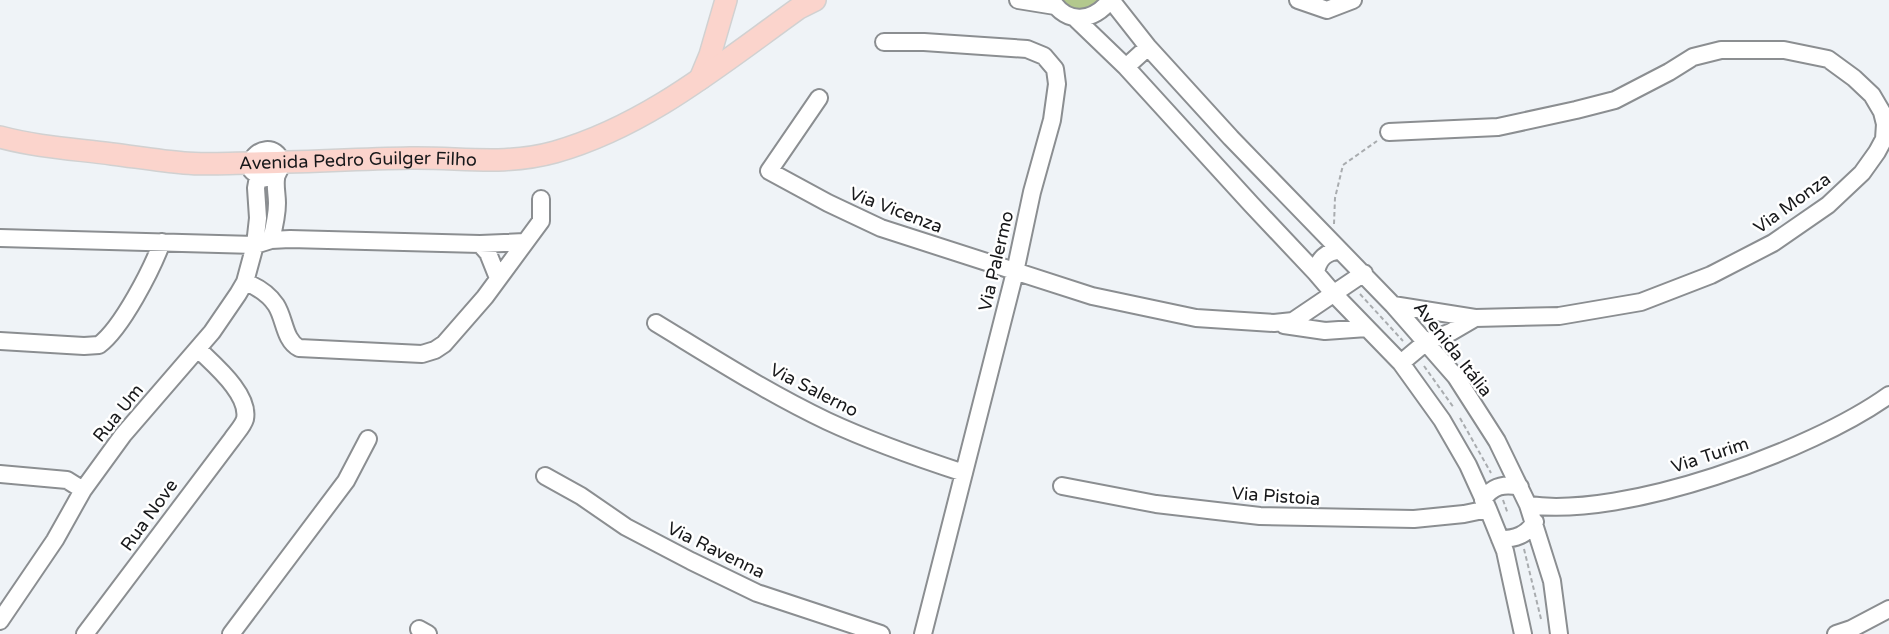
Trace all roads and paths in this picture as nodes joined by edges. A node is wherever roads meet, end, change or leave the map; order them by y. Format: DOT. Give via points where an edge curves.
graph roads {
  1 [pos="726,0"];
  2 [pos="815,0"];
  3 [pos="1018,0"];
  4 [pos="1110,0"];
  5 [pos="1298,0"];
  6 [pos="1353,0"];
  7 [pos="1053,3"];
  8 [pos="1074,17"];
  9 [pos="884,42"];
  10 [pos="1148,47"];
  11 [pos="1126,67"];
  12 [pos="699,80"];
  13 [pos="819,98"];
  14 [pos="1214,118"];
  15 [pos="1389,132"];
  16 [pos="0,137"];
  17 [pos="1191,138"];
  18 [pos="1231,138"];
  19 [pos="1209,158"];
  20 [pos="266,166"];
  21 [pos="541,199"];
  22 [pos="0,238"];
  23 [pos="271,240"];
  24 [pos="162,242"];
  25 [pos="525,242"];
  26 [pos="480,244"];
  27 [pos="255,245"];
  28 [pos="1334,245"];
  29 [pos="1014,272"];
  30 [pos="1317,273"];
  31 [pos="1364,273"];
  32 [pos="498,278"];
  33 [pos="245,282"];
  34 [pos="1334,294"];
  35 [pos="1393,304"];
  36 [pos="1475,318"];
  37 [pos="656,323"];
  38 [pos="1274,323"];
  39 [pos="1367,328"];
  40 [pos="0,341"];
  41 [pos="1426,342"];
  42 [pos="198,349"];
  43 [pos="1401,363"];
  44 [pos="1889,395"];
  45 [pos="368,439"];
  46 [pos="964,473"];
  47 [pos="0,474"];
  48 [pos="545,476"];
  49 [pos="1062,486"];
  50 [pos="1520,486"];
  51 [pos="83,490"];
  52 [pos="1485,504"];
  53 [pos="1528,504"];
  54 [pos="1535,522"];
  55 [pos="1500,539"];
  56 [pos="1889,609"];
  57 [pos="0,621"];
  58 [pos="85,634"];
  59 [pos="231,634"];
  60 [pos="881,634"];
  61 [pos="923,634"];
  62 [pos="1524,634"];
  63 [pos="1559,634"];
  64 [pos="1836,634"];
  1 -- 12 [label="main road"];
  2 -- 12 [label="main road, Avenida Pedro Guilger Filho"];
  3 -- 7 [label="street"];
  4 -- 8 [label="street" via="1095,14"];
  4 -- 10 [label="street, Avenida Itália"];
  5 -- 6 [label="street" via="1327,10"];
  7 -- 8 [label="street"];
  8 -- 11 [label="street"];
  9 -- 29 [label="street, Via Palermo" via="1027,49 1044,56 1055,69 1052,120"];
  10 -- 11 [label="street"];
  10 -- 14 [label="street, Avenida Itália"];
  11 -- 17 [label="street"];
  12 -- 20 [label="main road, Avenida Pedro Guilger Filho" via="623,125 554,152 492,161 424,158"];
  13 -- 29 [label="street, Via Vicenza" via="769,171 881,228"];
  14 -- 17 [label="street" via="1197,123"];
  14 -- 18 [label="street, Avenida Itália"];
  15 -- 28 [label="path" via="1343,165 1335,198"];
  15 -- 36 [label="street, Via Monza" via="1498,127 1576,110 1615,100 1693,57 1721,50 1784,50 1828,59 1872,95 1882,112 1884,139 1862,173 1828,205 1773,243 1711,275 1641,302 1559,316"];
  16 -- 20 [label="main road, Avenida Pedro Guilger Filho" via="181,163 208,157"];
  17 -- 19 [label="street"];
  18 -- 19 [label="street" via="1224,153"];
  18 -- 28 [label="street, Avenida Itália"];
  19 -- 30 [label="street"];
  20 -- 23 [label="street" via="277,218"];
  20 -- 27 [label="street, Rua Um" via="256,189"];
  21 -- 25 [label="street" via="541,221"];
  22 -- 24 [label="street"];
  23 -- 26 [label="street"];
  23 -- 27 [label="street"];
  24 -- 27 [label="street"];
  24 -- 40 [label="street" via="152,270 115,328 99,345"];
  25 -- 26 [label="street"];
  25 -- 32 [label="street"];
  26 -- 32 [label="street"];
  27 -- 33 [label="street, Rua Um"];
  28 -- 30 [label="street" via="1317,265"];
  28 -- 31 [label="street, Avenida Itália"];
  29 -- 38 [label="street, Via Vicenza" via="1092,296 1196,318"];
  29 -- 46 [label="street, Via Palermo"];
  30 -- 34 [label="street"];
  31 -- 34 [label="street"];
  31 -- 35 [label="street, Avenida Itália"];
  32 -- 33 [label="street" via="444,344 428,353 299,348 289,339 277,307 258,288"];
  33 -- 42 [label="street, Rua Um"];
  34 -- 38 [label="street" via="1293,321"];
  34 -- 39 [label="street"];
  35 -- 36 [label="street, Via Monza"];
  35 -- 41 [label="street, Avenida Itália"];
  36 -- 41 [label="street, Via Monza"];
  37 -- 46 [label="street, Via Salerno" via="827,421"];
  38 -- 39 [label="street" via="1325,331"];
  39 -- 43 [label="street"];
  41 -- 43 [label="street, Via Monza"];
  41 -- 50 [label="street, Avenida Itália" via="1456,377"];
  42 -- 51 [label="street, Rua Um" via="123,435"];
  42 -- 58 [label="street, Rua Nove" via="235,388 245,419"];
  43 -- 52 [label="street" via="1443,420"];
  44 -- 53 [label="street, Via Turim" via="1811,438 1738,469 1617,501 1560,507"];
  45 -- 59 [label="street" via="346,481"];
  46 -- 61 [label="street, Via Palermo"];
  47 -- 51 [label="street" via="67,480"];
  48 -- 60 [label="street, Via Ravenna" via="626,527 757,593"];
  49 -- 52 [label="street, Via Pistoia" via="1156,504 1260,516 1414,519 1464,514"];
  50 -- 52 [label="street" via="1492,489"];
  50 -- 53 [label="street, Avenida Itália"];
  51 -- 57 [label="street, Rua Um" via="55,540"];
  52 -- 55 [label="street"];
  53 -- 54 [label="street, Avenida Itália"];
  54 -- 55 [label="street" via="1522,536"];
  54 -- 63 [label="street, Avenida Itália" via="1552,581"];
  55 -- 62 [label="street"];
  56 -- 64 [label="street"];
}
